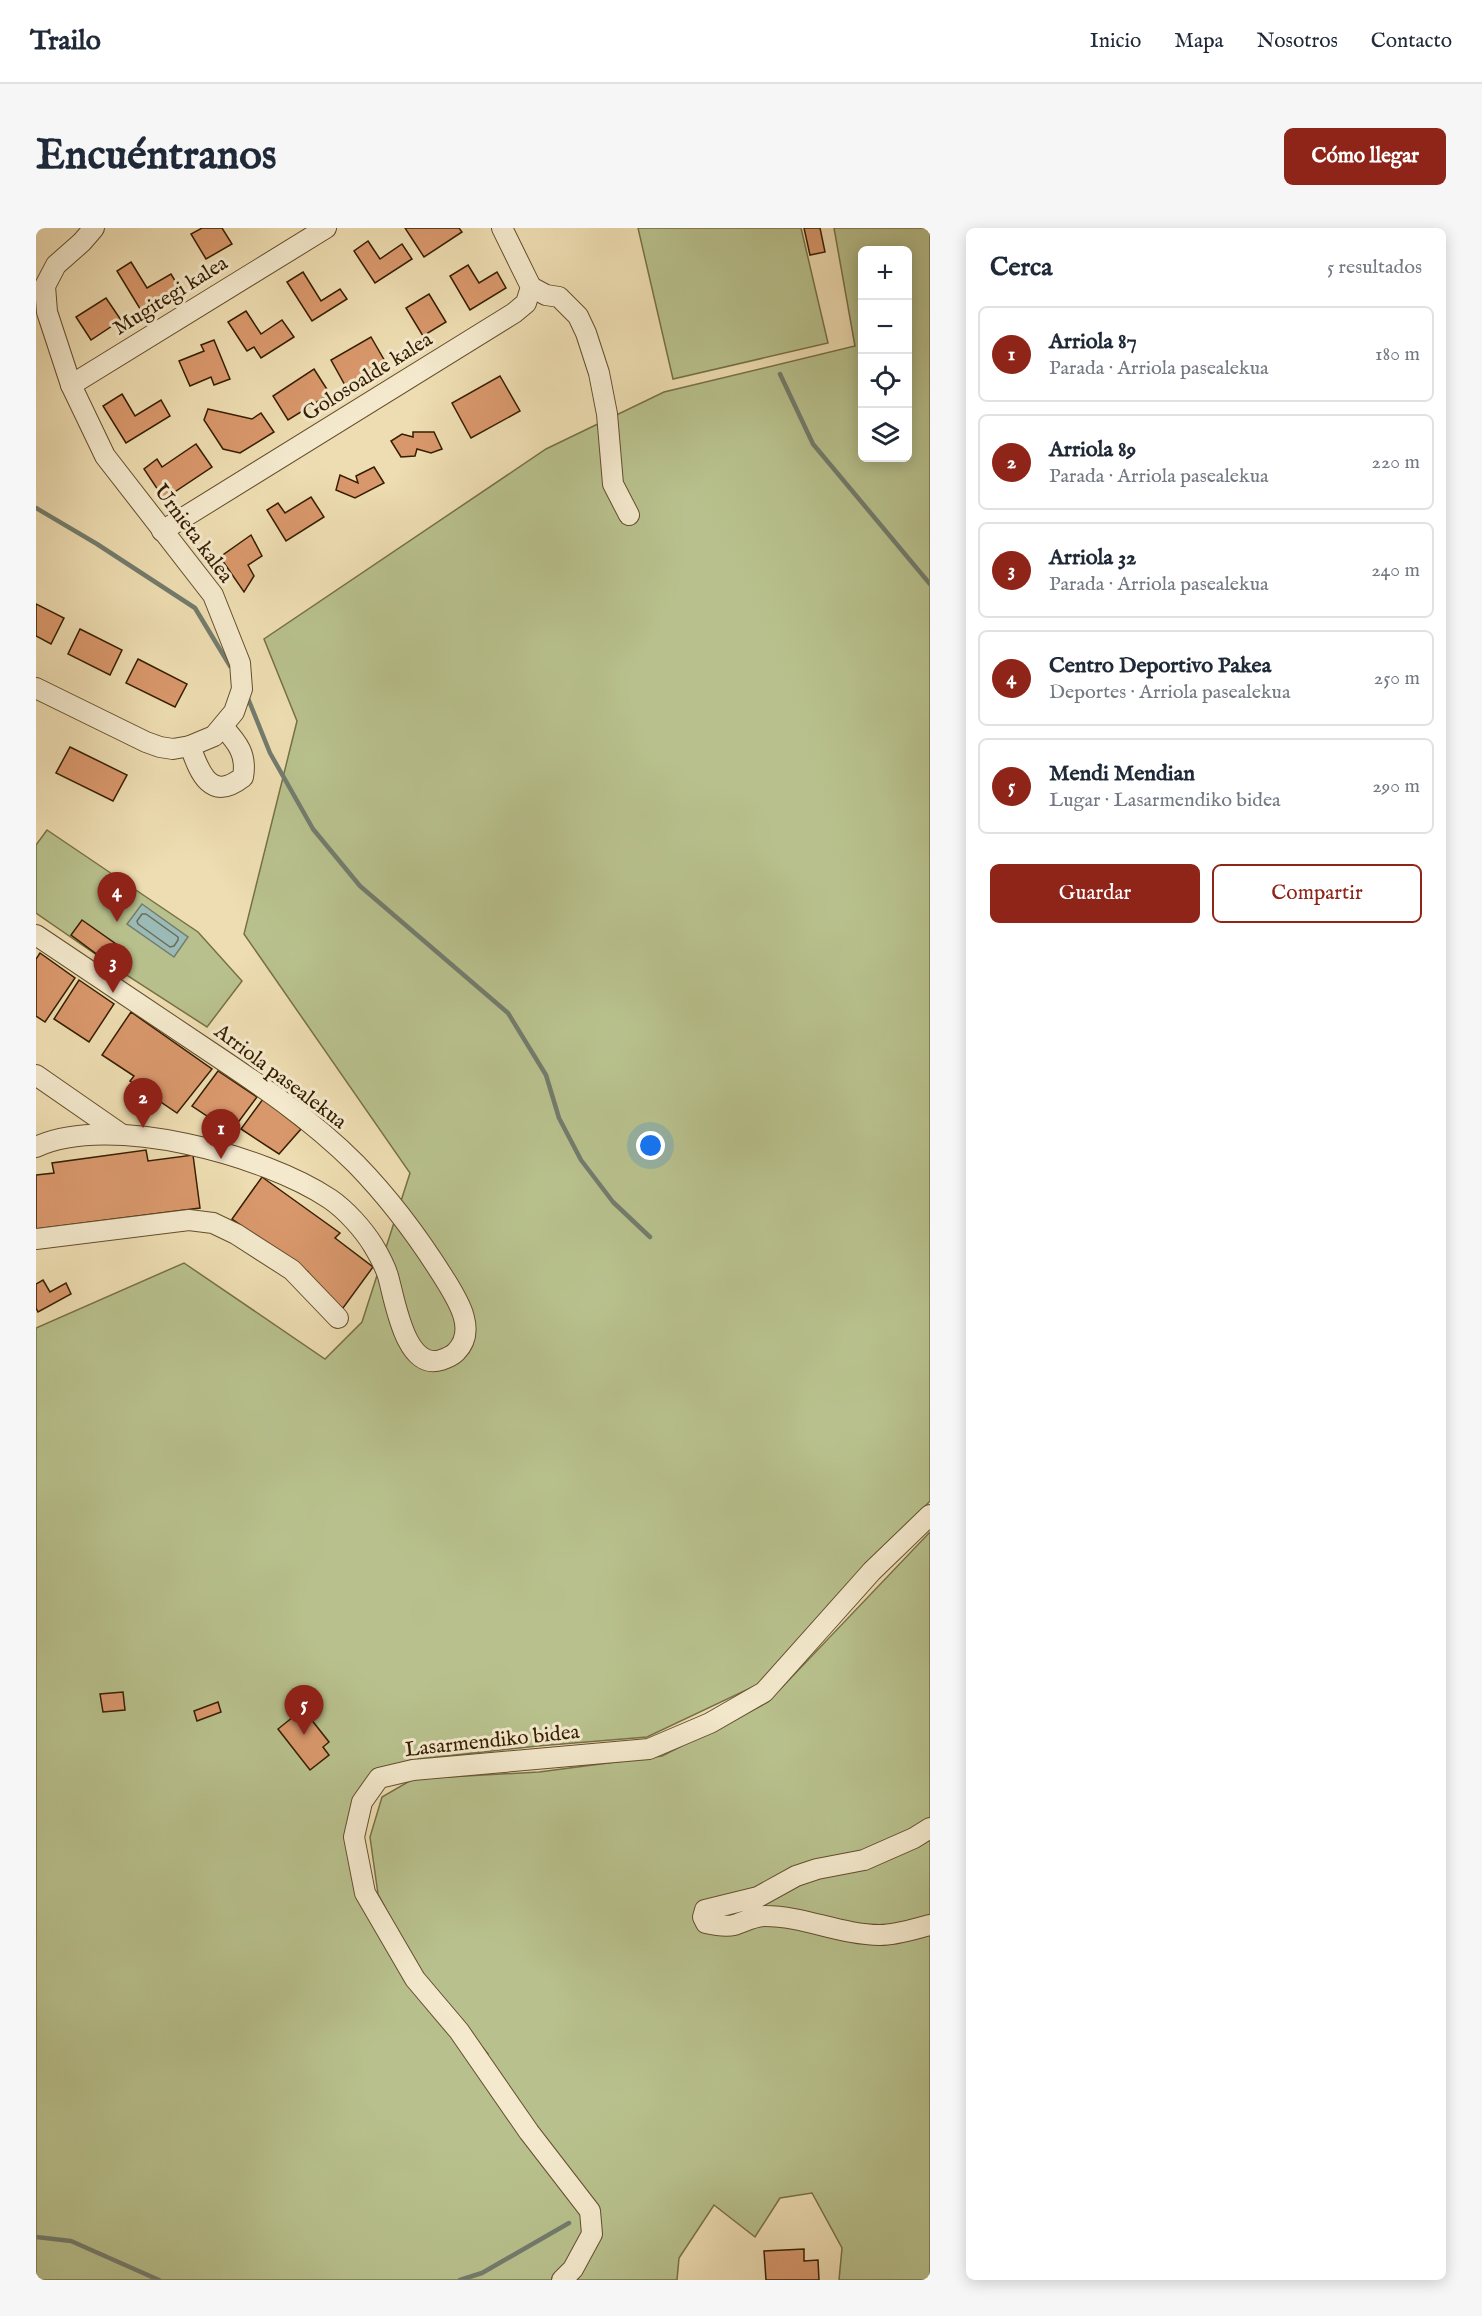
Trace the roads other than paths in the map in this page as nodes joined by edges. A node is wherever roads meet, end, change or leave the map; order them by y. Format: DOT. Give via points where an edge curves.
graph roads {
  1 [pos="94,228"];
  2 [pos="326,228"];
  3 [pos="502,228"];
  4 [pos="531,287"];
  5 [pos="71,385"];
  6 [pos="629,515"];
  7 [pos="162,531"];
  8 [pos="36,688"];
  9 [pos="223,727"];
  10 [pos="190,747"];
  11 [pos="36,935"];
  12 [pos="36,1075"];
  13 [pos="121,1134"];
  14 [pos="36,1147"];
  15 [pos="36,1239"];
  16 [pos="338,1318"];
  17 [pos="930,1515"];
  18 [pos="930,1828"];
  19 [pos="930,1925"];
  20 [pos="562,2280"];
  1 -- 5 [label="street, Urnieta kalea" via="56,264 45,286 47,312"];
  2 -- 5 [label="street, Mugitegi kalea"];
  3 -- 4 [label="street"];
  4 -- 6 [label="street" via="559,297 578,316 586,333 608,414 613,484"];
  4 -- 7 [label="street, Golosoalde kalea" via="526,303 514,313"];
  5 -- 7 [label="street, Urnieta kalea" via="105,456"];
  7 -- 9 [label="street, Urnieta kalea" via="213,595 240,663 242,689 234,712"];
  8 -- 10 [label="street" via="153,744"];
  9 -- 10 [label="street, Urnieta kalea" via="214,736"];
  9 -- 10 [label="street" via="241,749 246,764 243,777 232,785 212,785 202,776"];
  11 -- 13 [label="street, Arriola pasealekua" via="249,1078 310,1122 354,1163 419,1240 443,1276 465,1323 463,1343 451,1355 435,1362 425,1360 412,1349 380,1258 360,1229 332,1200 225,1153"];
  12 -- 13 [label="street, Arriola pasealekua"];
  13 -- 14 [label="street, Arriola pasealekua" via="69,1138"];
  15 -- 16 [label="street" via="189,1220 213,1223 292,1270"];
  17 -- 20 [label="street, Lasarmendiko bidea" via="872,1571 764,1692 710,1723 649,1749 413,1770 380,1778 362,1802 354,1837 365,1893 415,1979 459,2031 534,2140 591,2211 592,2234 573,2269"];
  18 -- 19 [label="street" via="864,1860 817,1869 758,1897 705,1910 703,1917 706,1923 719,1926 762,1916 778,1917 880,1935"];
}
